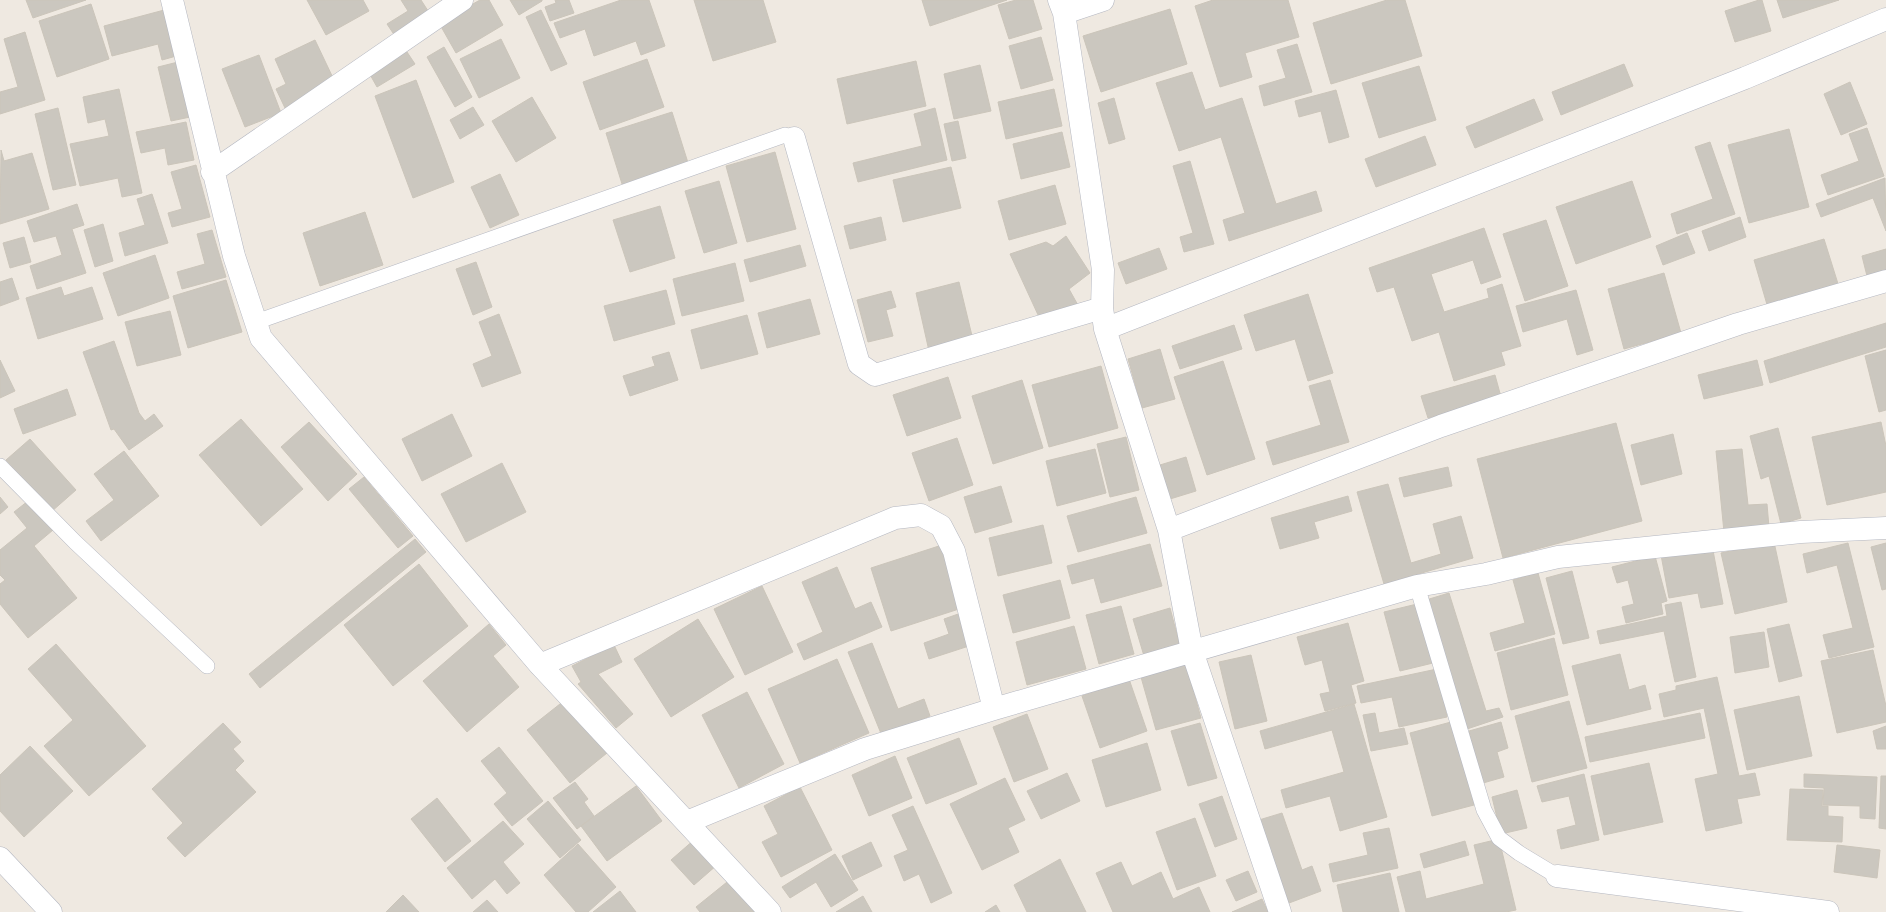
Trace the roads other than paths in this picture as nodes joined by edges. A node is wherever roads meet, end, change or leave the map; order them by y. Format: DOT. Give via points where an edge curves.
graph roads {
  1 [pos="172,0"];
  2 [pos="462,0"];
  3 [pos="1103,0"];
  4 [pos="1061,7"];
  5 [pos="1886,19"];
  6 [pos="794,138"];
  7 [pos="212,172"];
  8 [pos="1886,282"];
  9 [pos="1104,318"];
  10 [pos="256,322"];
  11 [pos="0,466"];
  12 [pos="1886,528"];
  13 [pos="1169,530"];
  14 [pos="1417,586"];
  15 [pos="1192,652"];
  16 [pos="540,665"];
  17 [pos="207,666"];
  18 [pos="994,709"];
  19 [pos="687,822"];
  20 [pos="0,858"];
  21 [pos="1557,876"];
  22 [pos="51,912"];
  23 [pos="770,912"];
  24 [pos="1280,912"];
  25 [pos="1828,912"];
  1 -- 7 [label="street"];
  2 -- 7 [label="street"];
  3 -- 4 [label="street"];
  4 -- 9 [label="street" via="1103,270"];
  5 -- 9 [label="street" via="1745,78"];
  6 -- 9 [label="street" via="859,364 875,375"];
  6 -- 10 [label="lane" via="785,135"];
  7 -- 10 [label="street" via="234,256"];
  8 -- 13 [label="street" via="1738,324 1441,426"];
  9 -- 13 [label="street"];
  10 -- 16 [label="street" via="261,338"];
  11 -- 17 [label="lane" via="75,542"];
  12 -- 14 [label="street" via="1801,532 1558,557 1486,574"];
  13 -- 15 [label="street"];
  14 -- 15 [label="street"];
  14 -- 21 [label="lane" via="1484,810 1499,838"];
  15 -- 18 [label="street"];
  15 -- 24 [label="street"];
  16 -- 18 [label="street" via="895,518 921,515 941,526 954,551"];
  16 -- 19 [label="street"];
  18 -- 19 [label="street" via="865,749"];
  19 -- 23 [label="street"];
  20 -- 22 [label="street"];
  21 -- 25 [label="street"];
}
